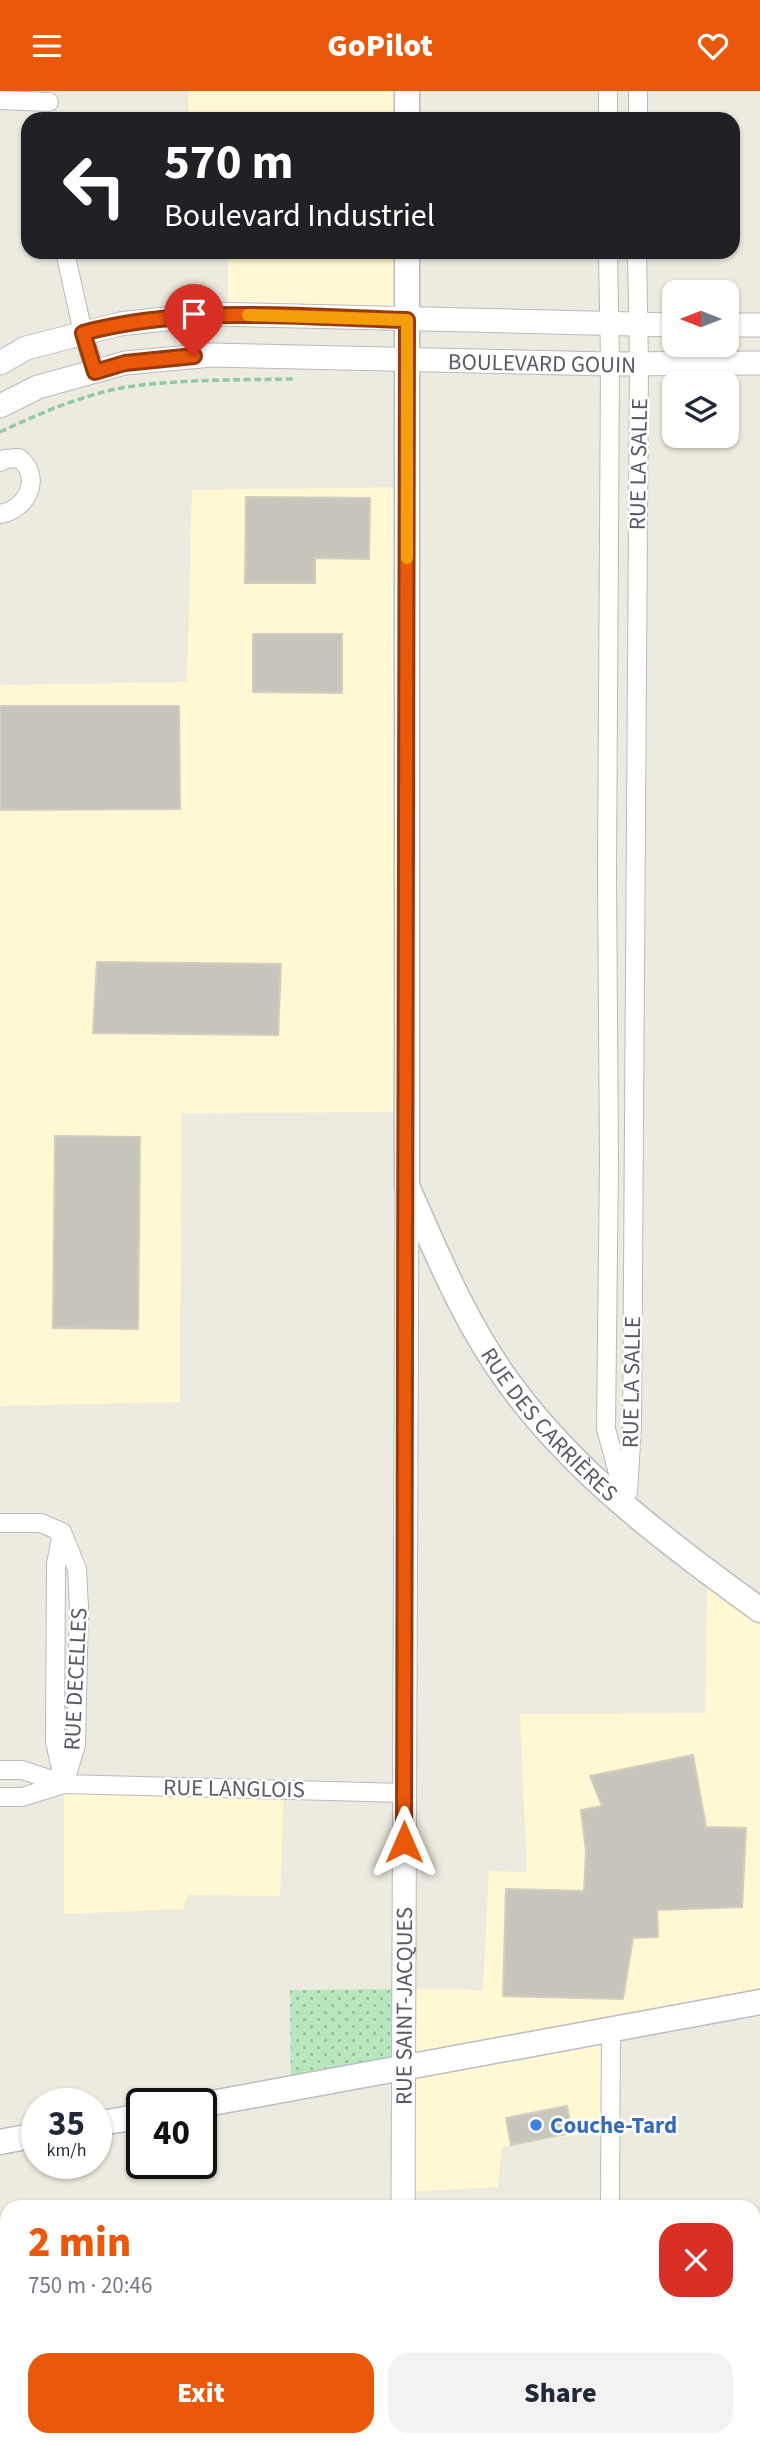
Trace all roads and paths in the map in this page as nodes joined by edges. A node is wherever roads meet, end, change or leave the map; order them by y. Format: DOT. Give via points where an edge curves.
graph roads {
  1 [pos="407,91"];
  2 [pos="608,91"];
  3 [pos="638,91"];
  4 [pos="0,100"];
  5 [pos="50,104"];
  6 [pos="407,112"];
  7 [pos="608,112"];
  8 [pos="638,112"];
  9 [pos="67,259"];
  10 [pos="407,259"];
  11 [pos="608,259"];
  12 [pos="637,259"];
  13 [pos="407,320"];
  14 [pos="608,325"];
  15 [pos="637,325"];
  16 [pos="662,325"];
  17 [pos="739,325"];
  18 [pos="760,325"];
  19 [pos="83,333"];
  20 [pos="407,361"];
  21 [pos="0,363"];
  22 [pos="760,363"];
  23 [pos="610,364"];
  24 [pos="639,364"];
  25 [pos="95,372"];
  26 [pos="294,379"];
  27 [pos="0,406"];
  28 [pos="0,432"];
  29 [pos="0,462"];
  30 [pos="0,513"];
  31 [pos="608,590"];
  32 [pos="637,591"];
  33 [pos="607,872"];
  34 [pos="636,872"];
  35 [pos="609,1161"];
  36 [pos="632,1162"];
  37 [pos="407,1186"];
  38 [pos="626,1506"];
  39 [pos="0,1524"];
  40 [pos="760,1610"];
  41 [pos="0,1770"];
  42 [pos="64,1784"];
  43 [pos="404,1793"];
  44 [pos="0,1797"];
  45 [pos="760,2002"];
  46 [pos="611,2029"];
  47 [pos="403,2067"];
  48 [pos="217,2102"];
  49 [pos="21,2138"];
  50 [pos="0,2142"];
  51 [pos="402,2200"];
  52 [pos="610,2200"];
  1 -- 6 [label="main road"];
  2 -- 7 [label="street"];
  3 -- 8 [label="street"];
  4 -- 5 [label="street"];
  9 -- 19 [label="street"];
  10 -- 13 [label="main road, RUE SAINT-JACQUES"];
  11 -- 14 [label="street, RUE LA SALLE"];
  12 -- 15 [label="street, RUE LA SALLE"];
  13 -- 14 [label="street, BOULEVARD GOUIN"];
  13 -- 19 [label="street, BOULEVARD GOUIN" via="210,314"];
  13 -- 20 [label="main road, RUE SAINT-JACQUES"];
  14 -- 15 [label="street, BOULEVARD GOUIN"];
  14 -- 23 [label="street, RUE LA SALLE"];
  15 -- 16 [label="street, BOULEVARD GOUIN"];
  15 -- 24 [label="street, RUE LA SALLE"];
  17 -- 18 [label="street"];
  19 -- 21 [label="street, BOULEVARD GOUIN" via="26,348"];
  19 -- 25 [label="street"];
  20 -- 23 [label="street, BOULEVARD GOUIN"];
  20 -- 25 [label="street, BOULEVARD GOUIN" via="212,355 125,363"];
  20 -- 37 [label="main road, RUE SAINT-JACQUES"];
  22 -- 24 [label="street, BOULEVARD GOUIN"];
  23 -- 24 [label="street, BOULEVARD GOUIN"];
  23 -- 31 [label="street, RUE LA SALLE"];
  24 -- 32 [label="street, RUE LA SALLE"];
  25 -- 27 [label="street, BOULEVARD GOUIN" via="38,387"];
  26 -- 28 [label="path" via="215,380 121,389 47,410"];
  29 -- 30 [label="street" via="19,458 31,480 27,498 11,512"];
  31 -- 32 [label="street"];
  31 -- 33 [label="street, RUE LA SALLE"];
  32 -- 34 [label="street, RUE LA SALLE"];
  33 -- 34 [label="street"];
  33 -- 35 [label="street, RUE LA SALLE"];
  34 -- 36 [label="street, RUE LA SALLE"];
  35 -- 36 [label="street"];
  35 -- 38 [label="street, RUE LA SALLE" via="606,1429"];
  36 -- 38 [label="street, RUE LA SALLE" via="632,1427"];
  37 -- 38 [label="main road, RUE DES CARRIÈRES" via="454,1292 508,1382 545,1429"];
  37 -- 43 [label="street, RUE SAINT-JACQUES"];
  38 -- 40 [label="main road, RUE DES CARRIÈRES"];
  39 -- 42 [label="street, RUE DECELLES" via="41,1524 62,1532 77,1569 76,1745"];
  41 -- 42 [label="street, RUE LANGLOIS" via="22,1770"];
  42 -- 43 [label="street, RUE LANGLOIS"];
  42 -- 44 [label="street, RUE LANGLOIS" via="22,1797"];
  43 -- 47 [label="street, RUE SAINT-JACQUES"];
  45 -- 46 [label="main road"];
  46 -- 47 [label="main road"];
  46 -- 52 [label="street"];
  47 -- 48 [label="main road"];
  47 -- 51 [label="street, RUE SAINT-JACQUES"];
  49 -- 50 [label="main road"];
}
